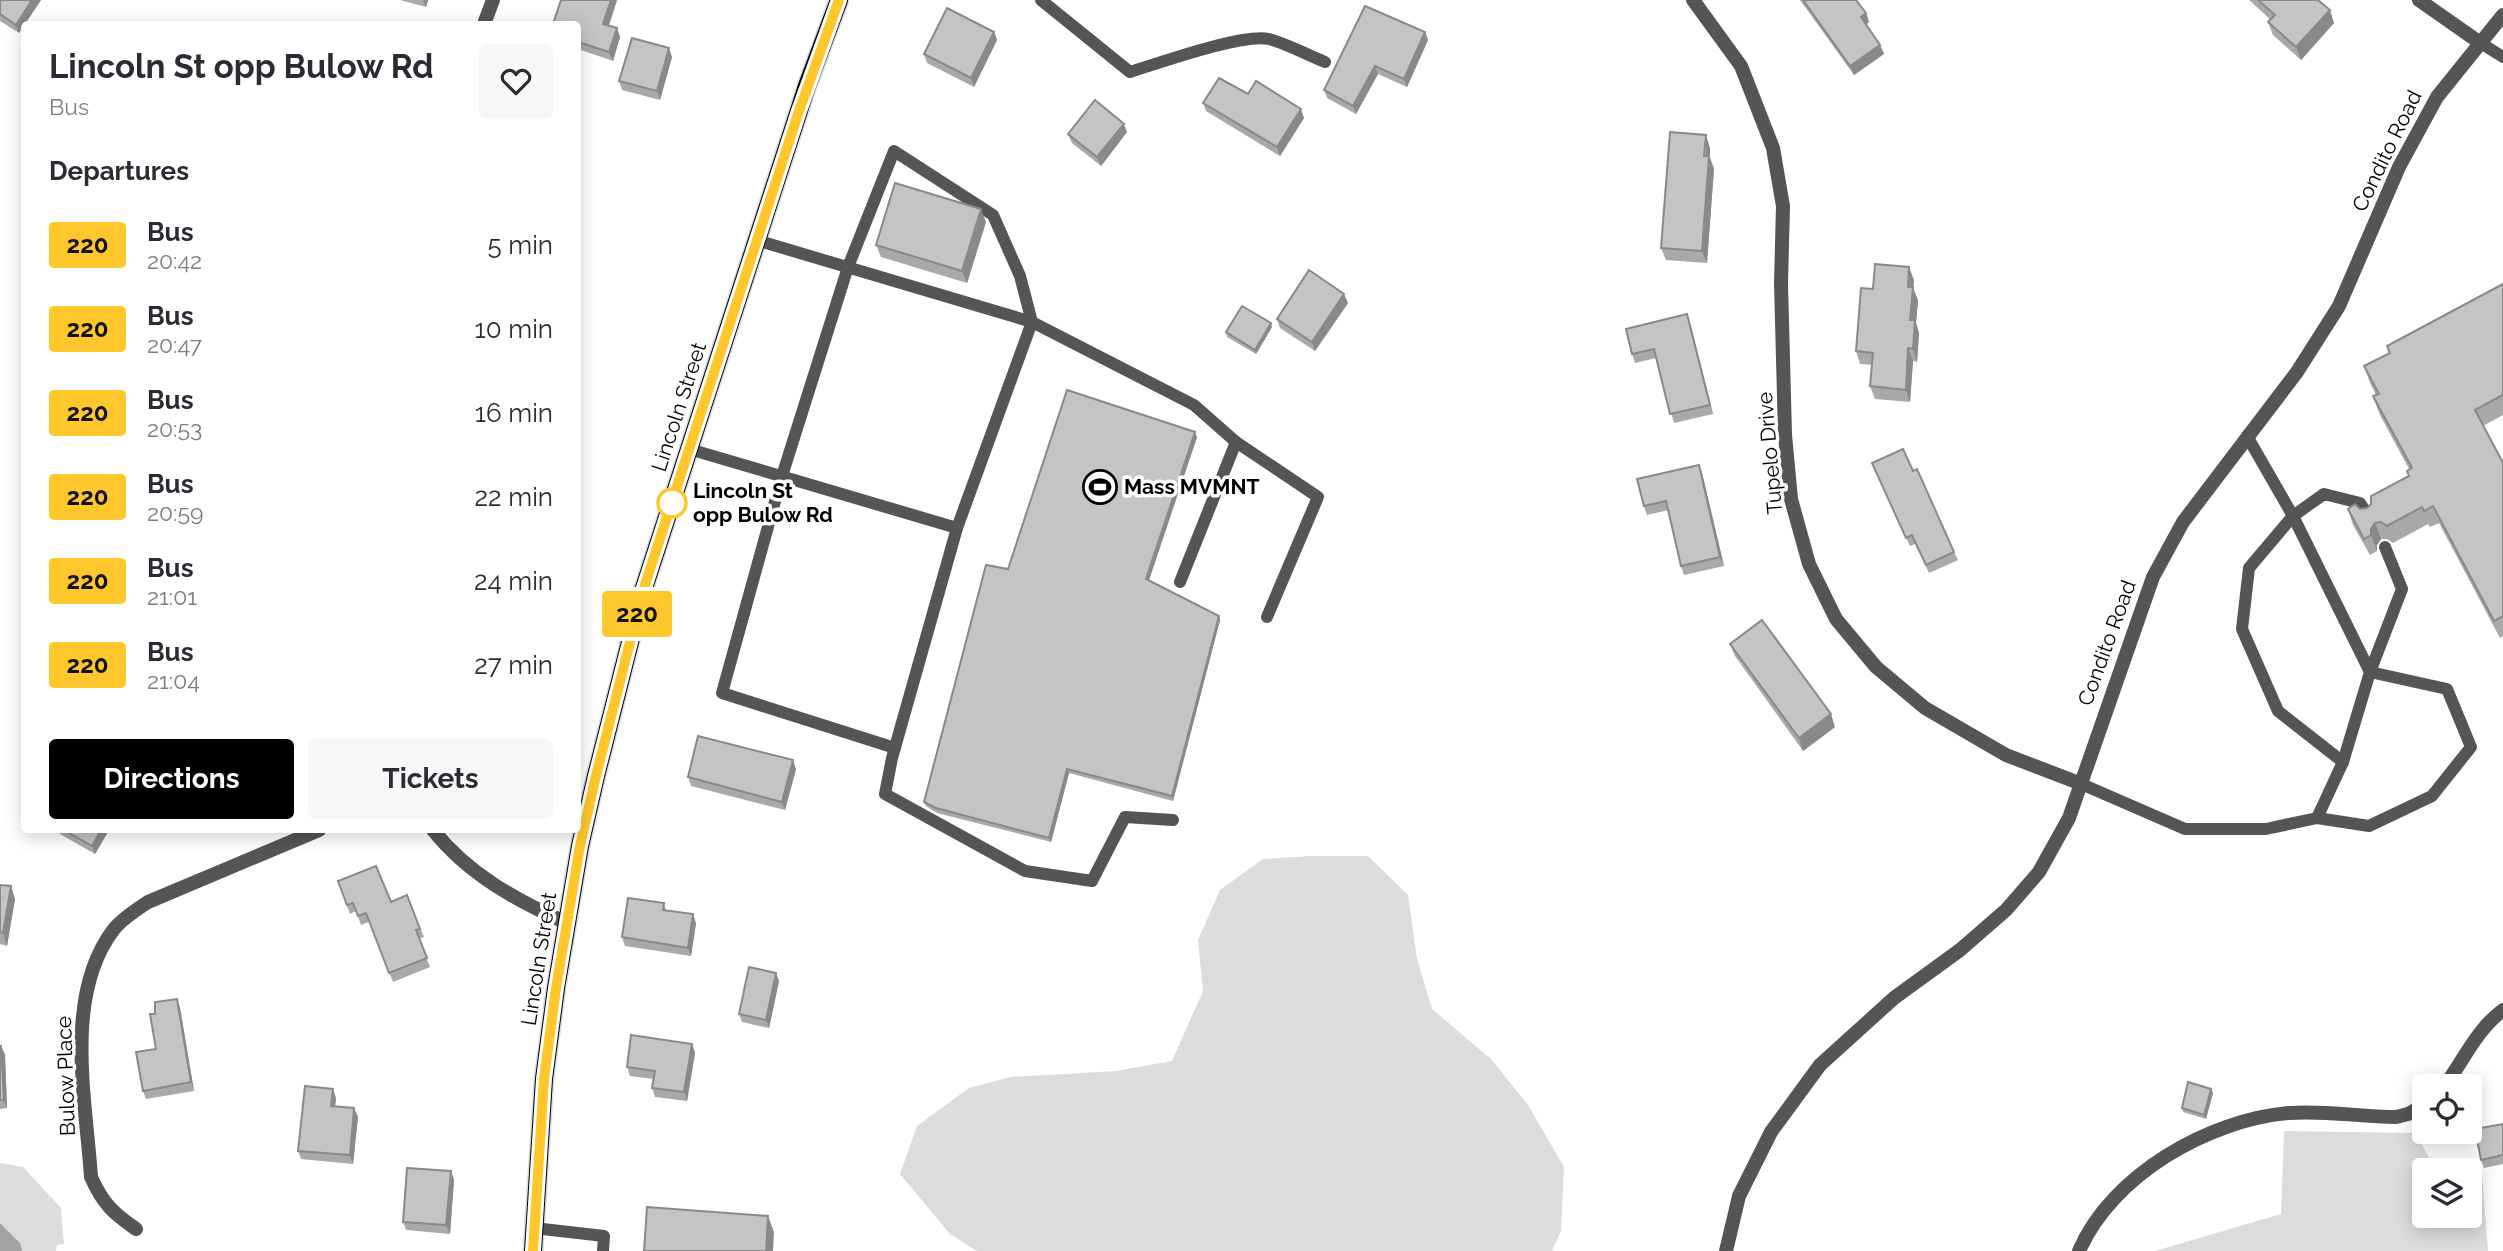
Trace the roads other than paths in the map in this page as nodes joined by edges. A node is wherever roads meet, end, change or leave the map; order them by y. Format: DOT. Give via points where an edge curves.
graph roads {
  1 [pos="493,0"];
  2 [pos="839,0"];
  3 [pos="1041,0"];
  4 [pos="1693,0"];
  5 [pos="2419,0"];
  6 [pos="2503,15"];
  7 [pos="485,21"];
  8 [pos="2479,42"];
  9 [pos="2503,57"];
  10 [pos="1325,62"];
  11 [pos="756,240"];
  12 [pos="848,267"];
  13 [pos="1032,322"];
  14 [pos="2247,436"];
  15 [pos="1236,442"];
  16 [pos="690,449"];
  17 [pos="782,477"];
  18 [pos="2293,516"];
  19 [pos="2369,517"];
  20 [pos="957,528"];
  21 [pos="2385,547"];
  22 [pos="1180,582"];
  23 [pos="1267,617"];
  24 [pos="2370,672"];
  25 [pos="895,748"];
  26 [pos="2343,762"];
  27 [pos="2079,783"];
  28 [pos="2317,818"];
  29 [pos="1173,820"];
  30 [pos="312,833"];
  31 [pos="436,833"];
  32 [pos="567,923"];
  33 [pos="2503,1010"];
  34 [pos="2453,1074"];
  35 [pos="2412,1112"];
  36 [pos="534,1228"];
  37 [pos="136,1230"];
  38 [pos="533,1251"];
  39 [pos="603,1251"];
  40 [pos="1726,1251"];
  41 [pos="2079,1251"];
  1 -- 7 [label="street"];
  2 -- 11 [label="main road, Lincoln Street"];
  3 -- 10 [label="lane" via="1130,72 1246,40 1268,39"];
  4 -- 27 [label="street, Tupelo Drive" via="1741,66 1773,148 1783,206 1785,435 1791,499 1809,564 1825,597 1836,619 1876,667 1925,708 2006,755"];
  5 -- 8 [label="street"];
  6 -- 8 [label="street, Condito Road"];
  8 -- 9 [label="lane"];
  8 -- 14 [label="street, Condito Road" via="2437,97 2399,167 2339,306 2297,372"];
  11 -- 12 [label="lane"];
  11 -- 16 [label="main road, Lincoln Street"];
  12 -- 13 [label="lane"];
  12 -- 13 [label="lane" via="894,151 993,215 1020,276"];
  12 -- 17 [label="lane"];
  13 -- 15 [label="lane" via="1194,405"];
  13 -- 20 [label="lane"];
  14 -- 18 [label="lane"];
  14 -- 27 [label="street, Condito Road" via="2183,522 2153,577"];
  15 -- 22 [label="lane"];
  15 -- 23 [label="lane" via="1318,497"];
  16 -- 17 [label="lane"];
  16 -- 32 [label="main road, Lincoln Street" via="639,603 591,799"];
  17 -- 20 [label="lane"];
  17 -- 25 [label="lane" via="722,693"];
  18 -- 19 [label="lane" via="2324,494 2360,503"];
  18 -- 24 [label="lane"];
  18 -- 26 [label="lane" via="2249,568 2242,629 2278,711"];
  20 -- 25 [label="lane"];
  21 -- 24 [label="lane" via="2402,589"];
  24 -- 26 [label="lane"];
  24 -- 28 [label="lane" via="2447,690 2471,747 2432,796 2369,826"];
  25 -- 29 [label="lane" via="885,794 1025,871 1091,881 1125,817"];
  26 -- 28 [label="lane"];
  27 -- 28 [label="lane" via="2185,829 2266,829"];
  27 -- 40 [label="street, Condito Road" via="2069,818 2039,872 2006,911 1894,998 1820,1065 1771,1132 1739,1196"];
  30 -- 37 [label="street, Bulow Place" via="148,902 115,928 92,969 83,1012 82,1049 92,1177 110,1210"];
  31 -- 32 [label="street" via="475,872 524,904"];
  32 -- 36 [label="main road, Lincoln Street" via="544,1079"];
  33 -- 34 [label="street" via="2488,1022"];
  35 -- 41 [label="street" via="2396,1117 2285,1113 2196,1139 2143,1172 2099,1216"];
  36 -- 38 [label="main road, Lincoln Street"];
  36 -- 39 [label="lane" via="604,1236"];
}
